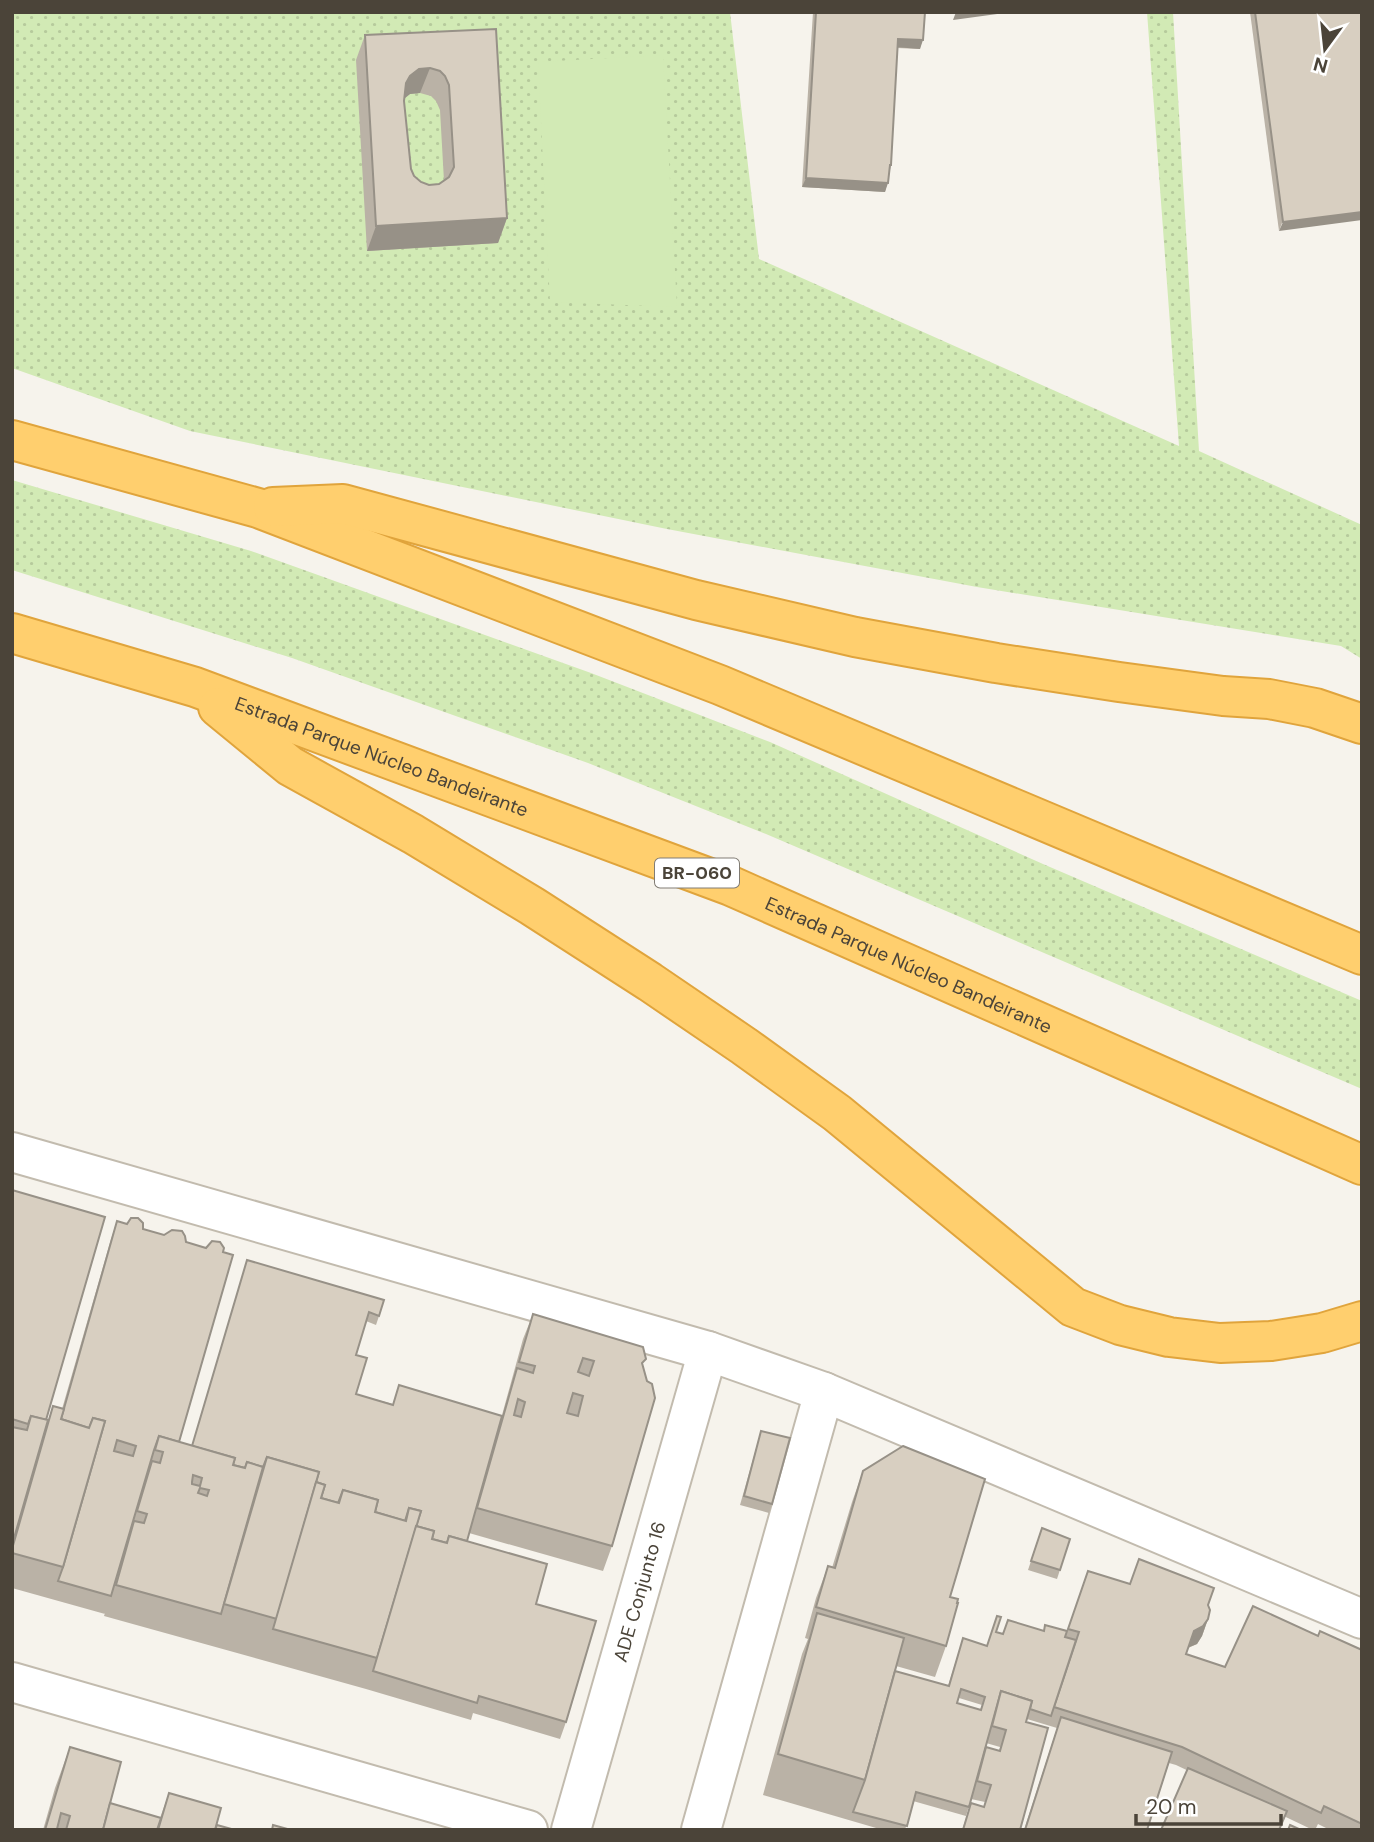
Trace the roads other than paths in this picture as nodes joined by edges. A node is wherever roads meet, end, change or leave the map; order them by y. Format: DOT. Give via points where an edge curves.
graph roads {
  1 [pos="12,440"];
  2 [pos="258,508"];
  3 [pos="12,633"];
  4 [pos="195,687"];
  5 [pos="1362,724"];
  6 [pos="1362,955"];
  7 [pos="12,1152"];
  8 [pos="1362,1165"];
  9 [pos="1362,1321"];
  10 [pos="708,1351"];
  11 [pos="824,1392"];
  12 [pos="1362,1619"];
  13 [pos="12,1682"];
  14 [pos="528,1830"];
  15 [pos="571,1830"];
  16 [pos="701,1830"];
  1 -- 2 [label="highway"];
  2 -- 5 [label="highway" via="343,504 696,600 855,637 1119,682 1269,699"];
  2 -- 6 [label="highway" via="720,685"];
  3 -- 4 [label="highway, Estrada Parque Núcleo Bandeirante / BR-060"];
  4 -- 8 [label="highway, Estrada Parque Núcleo Bandeirante / BR-060" via="731,886"];
  4 -- 9 [label="highway" via="290,766 532,906 744,1046 837,1112 1073,1307 1120,1325 1220,1343 1271,1342"];
  7 -- 10 [label="street"];
  10 -- 11 [label="street"];
  10 -- 15 [label="street, ADE Conjunto 16"];
  11 -- 12 [label="street"];
  11 -- 16 [label="street"];
  13 -- 14 [label="street"];
}
